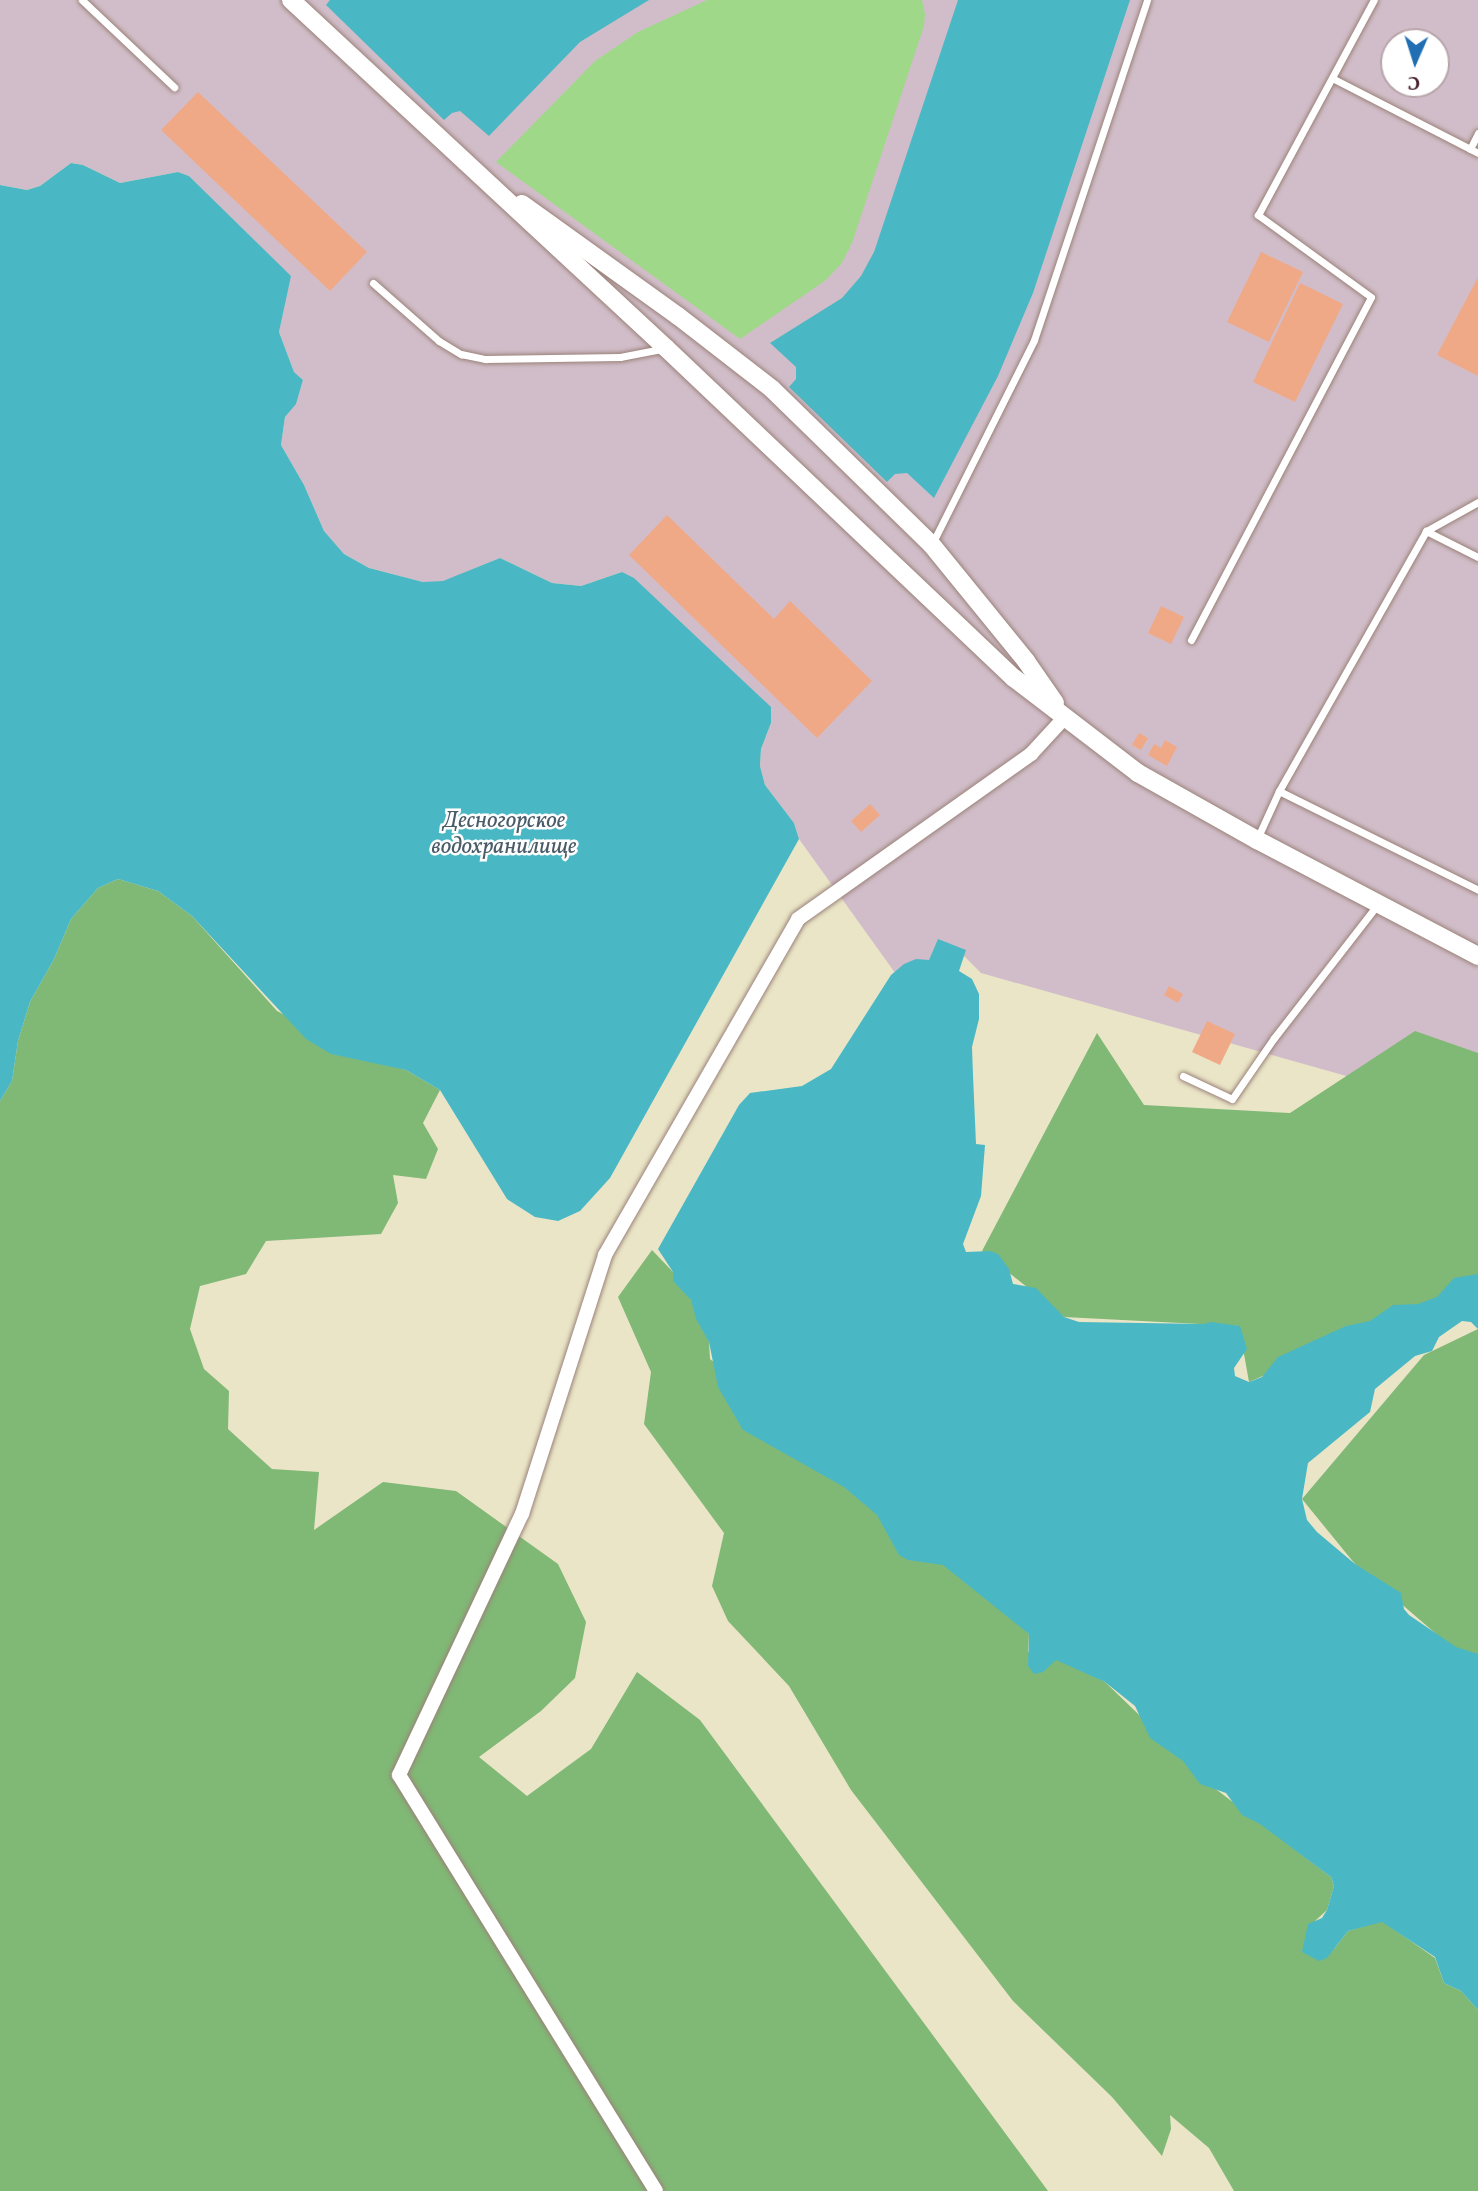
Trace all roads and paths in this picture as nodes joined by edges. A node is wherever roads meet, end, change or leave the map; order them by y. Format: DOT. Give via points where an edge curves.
graph roads {
  1 [pos="82,0"];
  2 [pos="290,0"];
  3 [pos="1147,0"];
  4 [pos="1374,0"];
  5 [pos="1332,78"];
  6 [pos="174,87"];
  7 [pos="1478,133"];
  8 [pos="1474,151"];
  9 [pos="456,156"];
  10 [pos="373,283"];
  11 [pos="666,348"];
  12 [pos="1478,502"];
  13 [pos="1426,531"];
  14 [pos="932,544"];
  15 [pos="1478,557"];
  16 [pos="1191,640"];
  17 [pos="1065,717"];
  18 [pos="1279,791"];
  19 [pos="1257,840"];
  20 [pos="1478,890"];
  21 [pos="1378,905"];
  22 [pos="1478,956"];
  23 [pos="1183,1076"];
  24 [pos="656,2191"];
  1 -- 6 [label="lane"];
  2 -- 9 [label="street"];
  3 -- 14 [label="lane" via="1034,340"];
  4 -- 5 [label="lane"];
  5 -- 8 [label="lane"];
  5 -- 16 [label="lane" via="1258,215 1371,297"];
  7 -- 8 [label="lane"];
  9 -- 11 [label="street"];
  9 -- 14 [label="street" via="772,389"];
  10 -- 11 [label="lane" via="439,341 461,354 485,359 620,357"];
  11 -- 17 [label="street" via="1014,678"];
  12 -- 13 [label="lane"];
  13 -- 15 [label="lane"];
  13 -- 18 [label="lane"];
  14 -- 17 [label="street"];
  17 -- 19 [label="street" via="1138,773"];
  17 -- 24 [label="street" via="1031,754 798,919 605,1255 522,1514 400,1775"];
  18 -- 19 [label="lane"];
  18 -- 20 [label="lane"];
  19 -- 21 [label="street"];
  21 -- 22 [label="street"];
  21 -- 23 [label="lane" via="1274,1038 1233,1099"];
}
